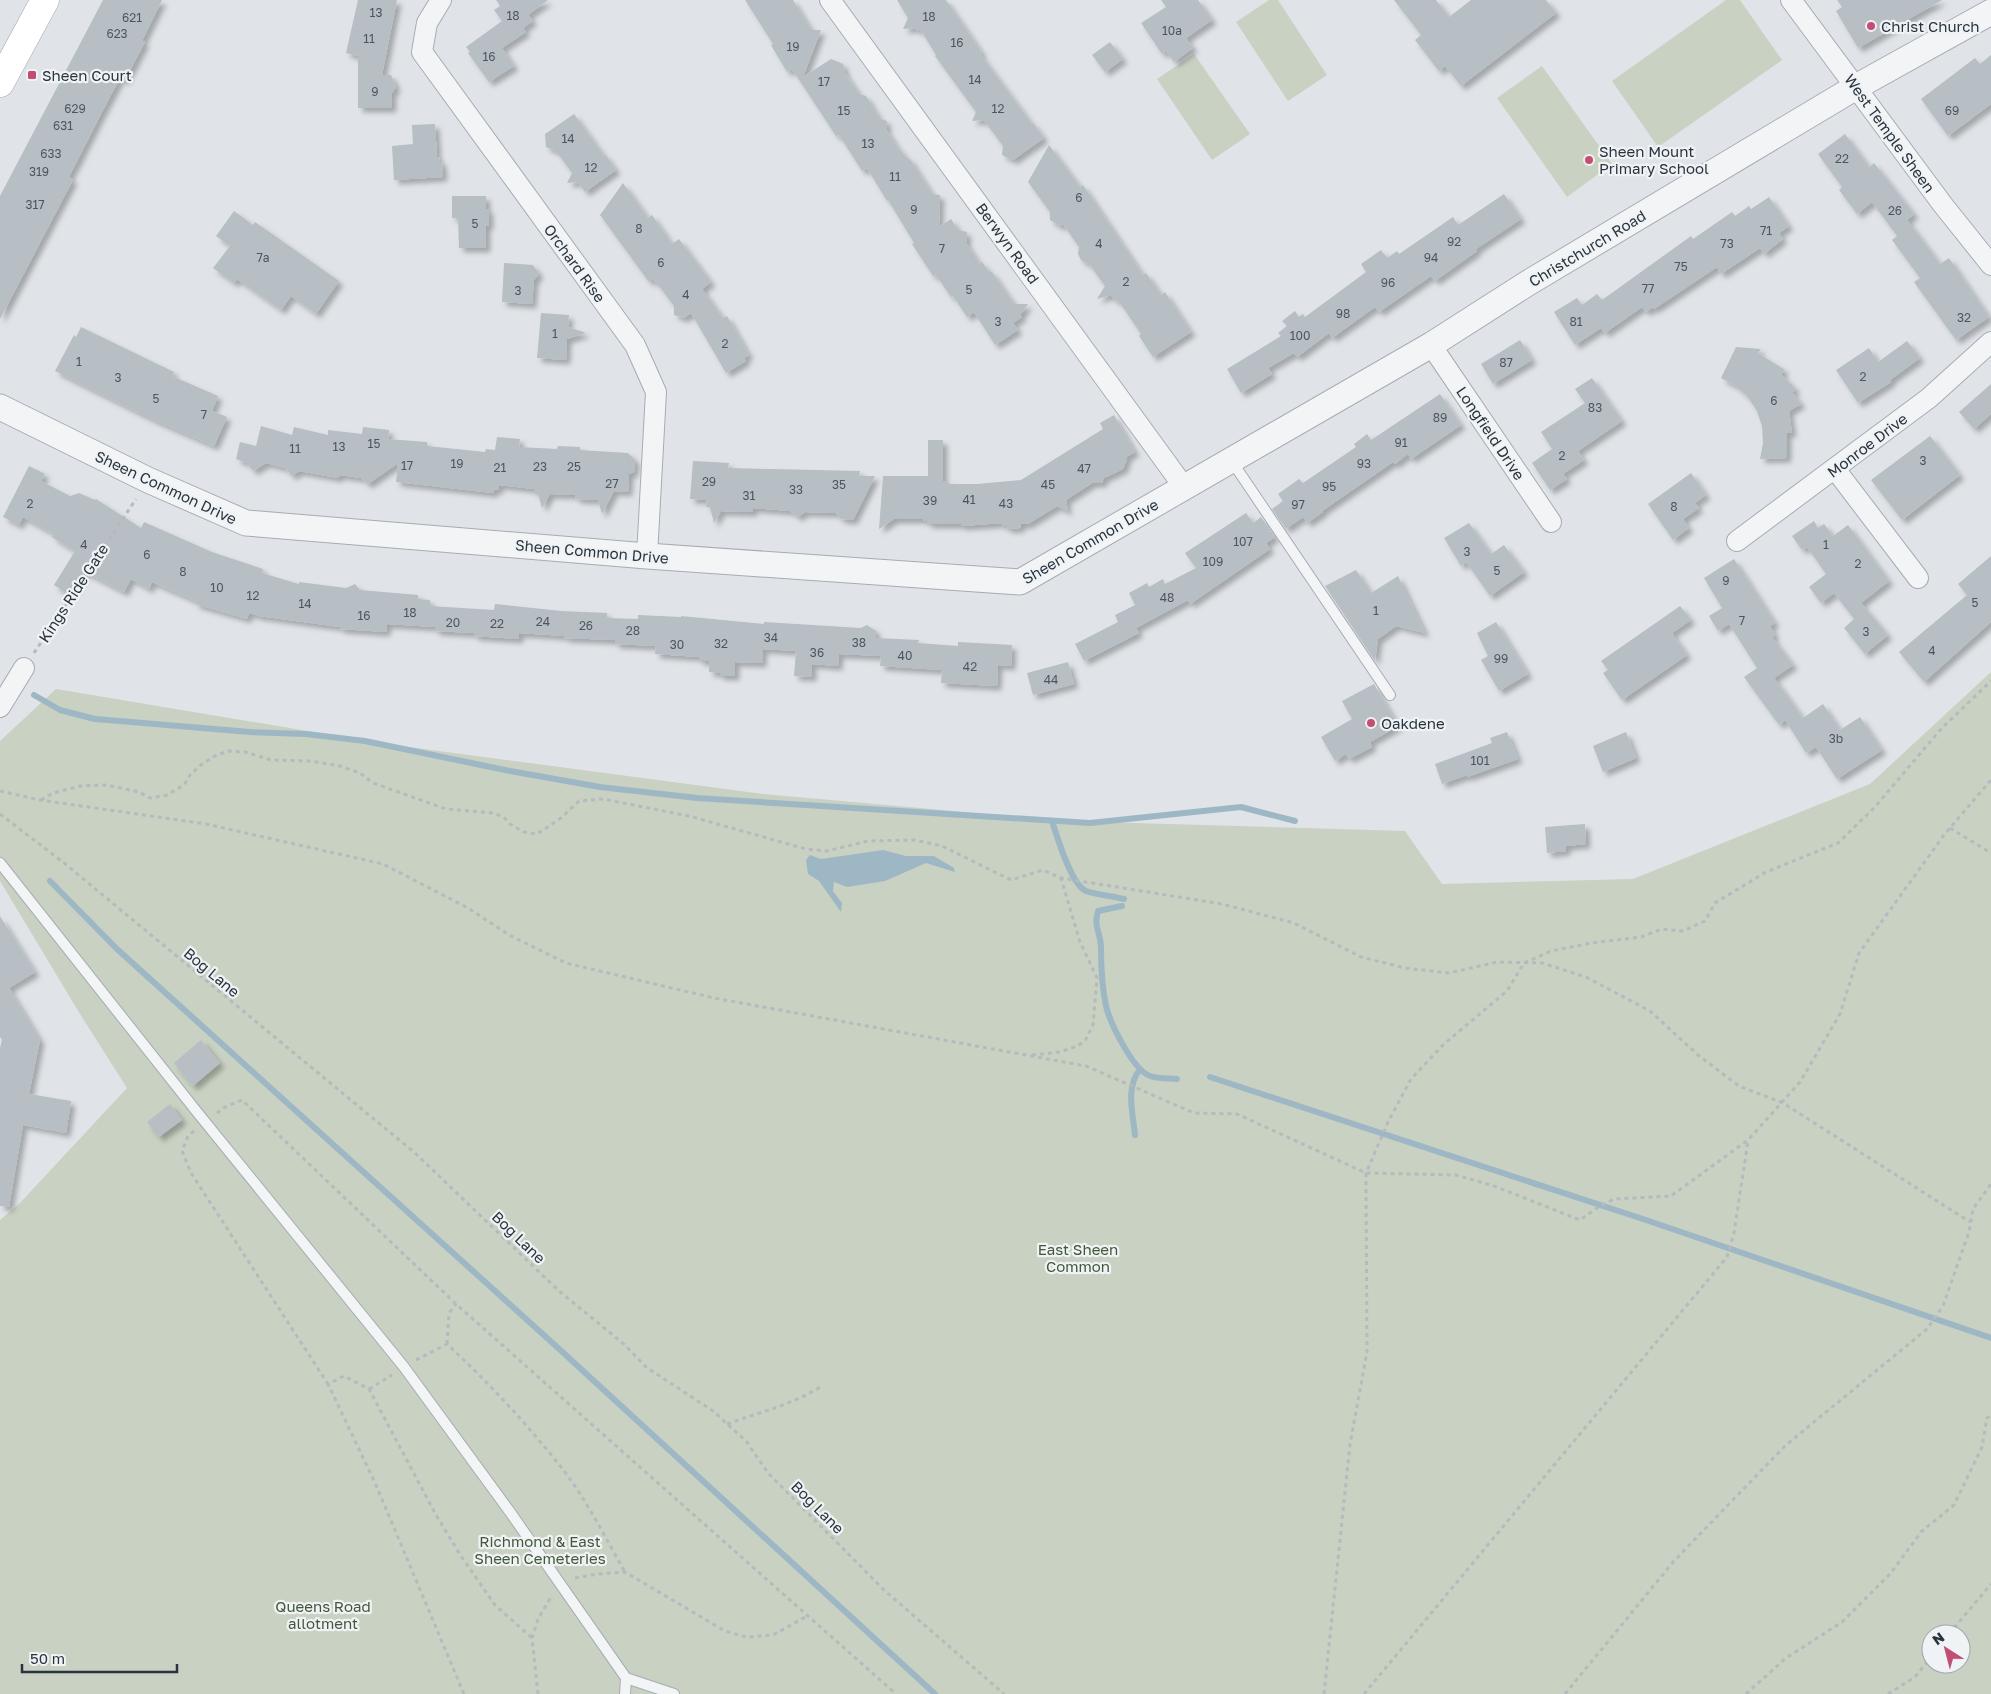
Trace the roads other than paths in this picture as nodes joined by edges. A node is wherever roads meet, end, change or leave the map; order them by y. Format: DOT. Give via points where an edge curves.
graph roads {
  1 [pos="45,0"];
  2 [pos="441,0"];
  3 [pos="830,0"];
  4 [pos="1791,0"];
  5 [pos="1991,12"];
  6 [pos="0,83"];
  7 [pos="1856,87"];
  8 [pos="1991,265"];
  9 [pos="1991,342"];
  10 [pos="1431,345"];
  11 [pos="0,407"];
  12 [pos="1231,459"];
  13 [pos="1835,469"];
  14 [pos="1184,486"];
  15 [pos="1551,522"];
  16 [pos="1738,540"];
  17 [pos="647,556"];
  18 [pos="1918,578"];
  19 [pos="24,668"];
  20 [pos="1390,695"];
  21 [pos="0,707"];
  22 [pos="0,864"];
  23 [pos="626,1678"];
  24 [pos="625,1694"];
  25 [pos="674,1694"];
  1 -- 6 [label="main road"];
  2 -- 17 [label="street, Orchard Rise" via="427,23 422,52 635,345 656,392"];
  3 -- 14 [label="street, Berwyn Road"];
  4 -- 7 [label="street, West Temple Sheen"];
  5 -- 7 [label="street, Christchurch Road"];
  7 -- 8 [label="street, West Temple Sheen"];
  7 -- 10 [label="street, Christchurch Road" via="1528,283"];
  9 -- 13 [label="street, Monroe Drive" via="1929,398"];
  10 -- 12 [label="street, Christchurch Road"];
  10 -- 15 [label="street, Longfield Drive"];
  11 -- 17 [label="street, Sheen Common Drive" via="148,480 246,523"];
  12 -- 14 [label="street, Christchurch Road"];
  12 -- 20 [label="lane"];
  13 -- 16 [label="street, Monroe Drive"];
  13 -- 18 [label="street"];
  14 -- 17 [label="street, Sheen Common Drive" via="1020,582"];
  19 -- 21 [label="street"];
  22 -- 23 [label="lane" via="404,1366"];
  23 -- 24 [label="lane"];
  23 -- 25 [label="lane"];
}
